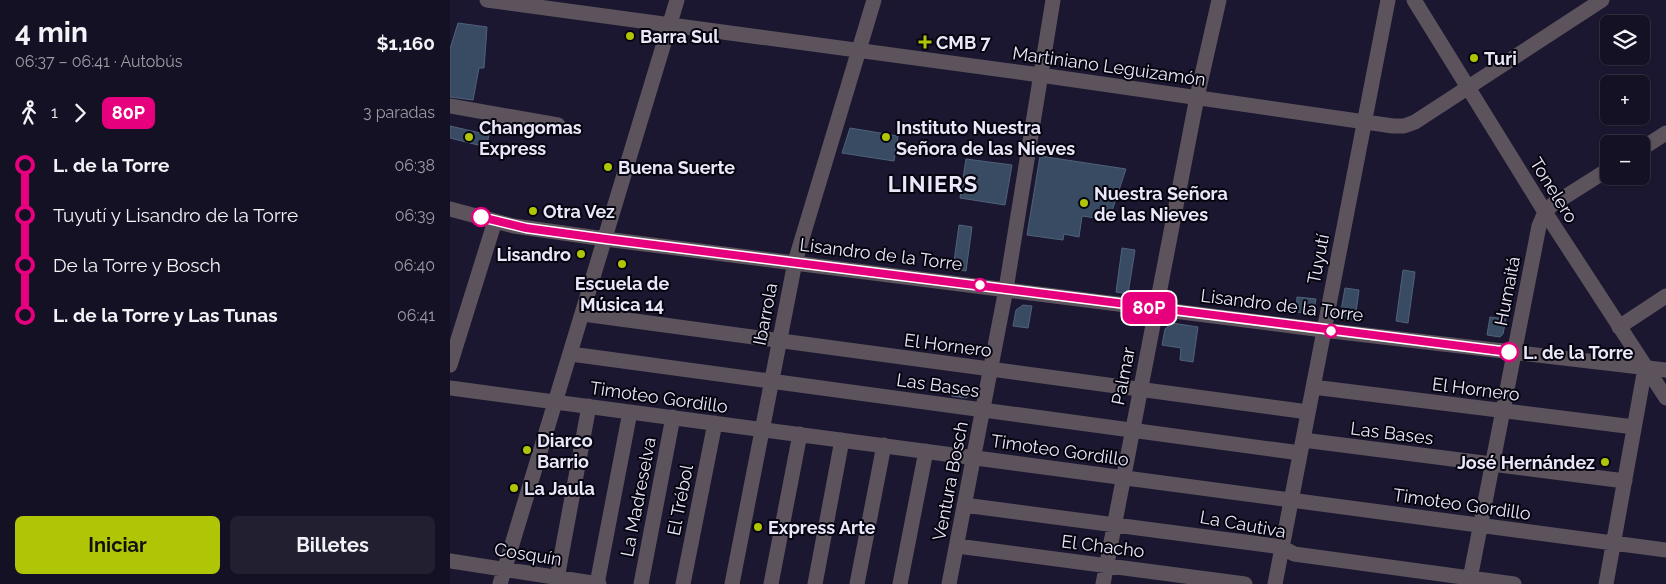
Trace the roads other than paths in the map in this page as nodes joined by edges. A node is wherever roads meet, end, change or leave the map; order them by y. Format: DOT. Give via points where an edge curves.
graph roads {
  1 [pos="487,0"];
  2 [pos="677,0"];
  3 [pos="874,0"];
  4 [pos="1052,0"];
  5 [pos="1219,0"];
  6 [pos="1388,0"];
  7 [pos="1414,0"];
  8 [pos="1602,0"];
  9 [pos="670,24"];
  10 [pos="859,50"];
  11 [pos="1040,75"];
  12 [pos="1469,87"];
  13 [pos="1197,97"];
  14 [pos="450,106"];
  15 [pos="1363,122"];
  16 [pos="558,125"];
  17 [pos="1666,133"];
  18 [pos="1650,143"];
  19 [pos="1600,175"];
  20 [pos="450,209"];
  21 [pos="1546,212"];
  22 [pos="495,221"];
  23 [pos="606,239"];
  24 [pos="795,262"];
  25 [pos="1006,288"];
  26 [pos="1666,296"];
  27 [pos="1155,308"];
  28 [pos="583,314"];
  29 [pos="1619,327"];
  30 [pos="1324,330"];
  31 [pos="779,342"];
  32 [pos="1514,352"];
  33 [pos="571,354"];
  34 [pos="450,365"];
  35 [pos="1646,368"];
  36 [pos="991,369"];
  37 [pos="1666,370"];
  38 [pos="770,382"];
  39 [pos="1313,387"];
  40 [pos="450,388"];
  41 [pos="1140,389"];
  42 [pos="1666,398"];
  43 [pos="556,402"];
  44 [pos="589,406"];
  45 [pos="982,410"];
  46 [pos="1502,411"];
  47 [pos="630,412"];
  48 [pos="1308,412"];
  49 [pos="672,417"];
  50 [pos="715,423"];
  51 [pos="1634,427"];
  52 [pos="762,429"];
  53 [pos="1132,430"];
  54 [pos="800,434"];
  55 [pos="842,440"];
  56 [pos="884,445"];
  57 [pos="1301,447"];
  58 [pos="926,451"];
  59 [pos="974,458"];
  60 [pos="1492,465"];
  61 [pos="1123,478"];
  62 [pos="1624,481"];
  63 [pos="1291,500"];
  64 [pos="964,505"];
  65 [pos="1114,524"];
  66 [pos="1480,525"];
  67 [pos="1613,543"];
  68 [pos="957,546"];
  69 [pos="1282,547"];
  70 [pos="1666,550"];
  71 [pos="450,561"];
  72 [pos="1106,566"];
  73 [pos="504,569"];
  74 [pos="556,581"];
  75 [pos="1470,581"];
  76 [pos="500,584"];
  77 [pos="598,584"];
  78 [pos="641,584"];
  79 [pos="683,584"];
  80 [pos="732,584"];
  81 [pos="771,584"];
  82 [pos="815,584"];
  83 [pos="857,584"];
  84 [pos="900,584"];
  85 [pos="949,584"];
  86 [pos="1103,584"];
  87 [pos="1245,584"];
  88 [pos="1275,584"];
  89 [pos="1514,584"];
  90 [pos="1606,584"];
  1 -- 9 [label="street, Martiniano Leguizamón"];
  2 -- 9 [label="street"];
  3 -- 10 [label="street, Ibarrola"];
  4 -- 11 [label="street, Ventura Bosch"];
  5 -- 13 [label="street, Palmar"];
  6 -- 15 [label="street, Tuyutí"];
  7 -- 12 [label="street, Tonelero"];
  8 -- 12 [label="street, Martiniano Leguizamón"];
  9 -- 10 [label="street, Martiniano Leguizamón"];
  9 -- 23 [label="street"];
  10 -- 11 [label="street, Martiniano Leguizamón"];
  10 -- 24 [label="street, Ibarrola"];
  11 -- 13 [label="street, Martiniano Leguizamón"];
  11 -- 25 [label="street, Ventura Bosch"];
  12 -- 15 [label="street, Martiniano Leguizamón" via="1416,122 1404,126"];
  12 -- 21 [label="street, Tonelero"];
  13 -- 15 [label="street, Martiniano Leguizamón"];
  13 -- 27 [label="street, Palmar"];
  14 -- 16 [label="street"];
  15 -- 30 [label="street, Tuyutí"];
  17 -- 18 [label="street"];
  19 -- 21 [label="street"];
  20 -- 22 [label="street, Lisandro de la Torre"];
  21 -- 29 [label="street, Tonelero"];
  21 -- 32 [label="street, Humaitá" via="1539,226"];
  22 -- 23 [label="street, Lisandro de la Torre"];
  22 -- 34 [label="street"];
  23 -- 24 [label="street, Lisandro de la Torre"];
  23 -- 28 [label="street"];
  24 -- 25 [label="street, Lisandro de la Torre"];
  24 -- 31 [label="street, Ibarrola"];
  25 -- 27 [label="street, Lisandro de la Torre"];
  25 -- 36 [label="street, Ventura Bosch"];
  26 -- 29 [label="street"];
  27 -- 30 [label="street, Lisandro de la Torre"];
  27 -- 41 [label="street, Palmar"];
  28 -- 31 [label="street, El Hornero"];
  28 -- 33 [label="street"];
  29 -- 35 [label="street, Tonelero"];
  30 -- 32 [label="street, Lisandro de la Torre"];
  30 -- 39 [label="street, Tuyutí"];
  31 -- 36 [label="street, El Hornero"];
  31 -- 38 [label="street, Ibarrola"];
  32 -- 35 [label="street, Lisandro de la Torre"];
  32 -- 46 [label="street, Humaitá"];
  33 -- 38 [label="street, Las Bases"];
  33 -- 43 [label="street"];
  35 -- 37 [label="street, Lisandro de la Torre"];
  35 -- 42 [label="street, Tonelero"];
  35 -- 51 [label="street"];
  36 -- 41 [label="street, El Hornero"];
  36 -- 45 [label="street, Ventura Bosch"];
  38 -- 45 [label="street, Las Bases"];
  38 -- 52 [label="street, Ibarrola"];
  39 -- 46 [label="street, El Hornero"];
  39 -- 48 [label="street, Tuyutí"];
  40 -- 43 [label="street, Timoteo Gordillo"];
  41 -- 48 [label="street, El Hornero"];
  41 -- 53 [label="street, Palmar"];
  43 -- 44 [label="street, Timoteo Gordillo"];
  43 -- 73 [label="street"];
  44 -- 47 [label="street, Timoteo Gordillo"];
  44 -- 74 [label="street"];
  45 -- 53 [label="street, Las Bases"];
  45 -- 59 [label="street, Ventura Bosch"];
  46 -- 51 [label="street, El Hornero"];
  46 -- 60 [label="street, Humaitá"];
  47 -- 49 [label="street, Timoteo Gordillo"];
  47 -- 77 [label="street"];
  48 -- 57 [label="street, Tuyutí"];
  49 -- 50 [label="street, Timoteo Gordillo"];
  49 -- 78 [label="street, La Madreselva"];
  50 -- 52 [label="street, Timoteo Gordillo"];
  50 -- 79 [label="street, El Trébol"];
  51 -- 62 [label="street"];
  52 -- 54 [label="street, Timoteo Gordillo"];
  52 -- 80 [label="street, Ibarrola"];
  53 -- 57 [label="street, Las Bases"];
  53 -- 61 [label="street, Palmar"];
  54 -- 55 [label="street, Timoteo Gordillo"];
  54 -- 81 [label="street"];
  55 -- 56 [label="street, Timoteo Gordillo"];
  55 -- 82 [label="street"];
  56 -- 58 [label="street, Timoteo Gordillo"];
  56 -- 83 [label="street"];
  57 -- 60 [label="street, Las Bases"];
  57 -- 63 [label="street, Tuyutí"];
  58 -- 59 [label="street, Timoteo Gordillo"];
  58 -- 84 [label="street"];
  59 -- 61 [label="street, Timoteo Gordillo"];
  59 -- 64 [label="street, Ventura Bosch"];
  60 -- 62 [label="street, Las Bases"];
  60 -- 66 [label="street, Humaitá"];
  61 -- 63 [label="street, Timoteo Gordillo"];
  61 -- 65 [label="street, Palmar"];
  62 -- 67 [label="street"];
  63 -- 66 [label="street, Timoteo Gordillo"];
  63 -- 69 [label="street, Tuyutí"];
  64 -- 65 [label="street, La Cautiva"];
  64 -- 68 [label="street, Ventura Bosch"];
  65 -- 69 [label="street, La Cautiva"];
  65 -- 72 [label="street, Palmar"];
  66 -- 67 [label="street, Timoteo Gordillo"];
  66 -- 75 [label="street, Humaitá"];
  67 -- 70 [label="street, Timoteo Gordillo"];
  67 -- 90 [label="street"];
  68 -- 72 [label="street, El Chacho"];
  68 -- 85 [label="street, Ventura Bosch"];
  69 -- 75 [label="street, La Cautiva" via="1294,554"];
  69 -- 88 [label="street, Tuyutí"];
  71 -- 73 [label="street, Cosquín"];
  72 -- 86 [label="street, Palmar"];
  72 -- 87 [label="street, El Chacho"];
  73 -- 74 [label="street, Cosquín"];
  73 -- 76 [label="street"];
  74 -- 77 [label="street, Cosquín"];
  75 -- 89 [label="street, La Cautiva"];
}
